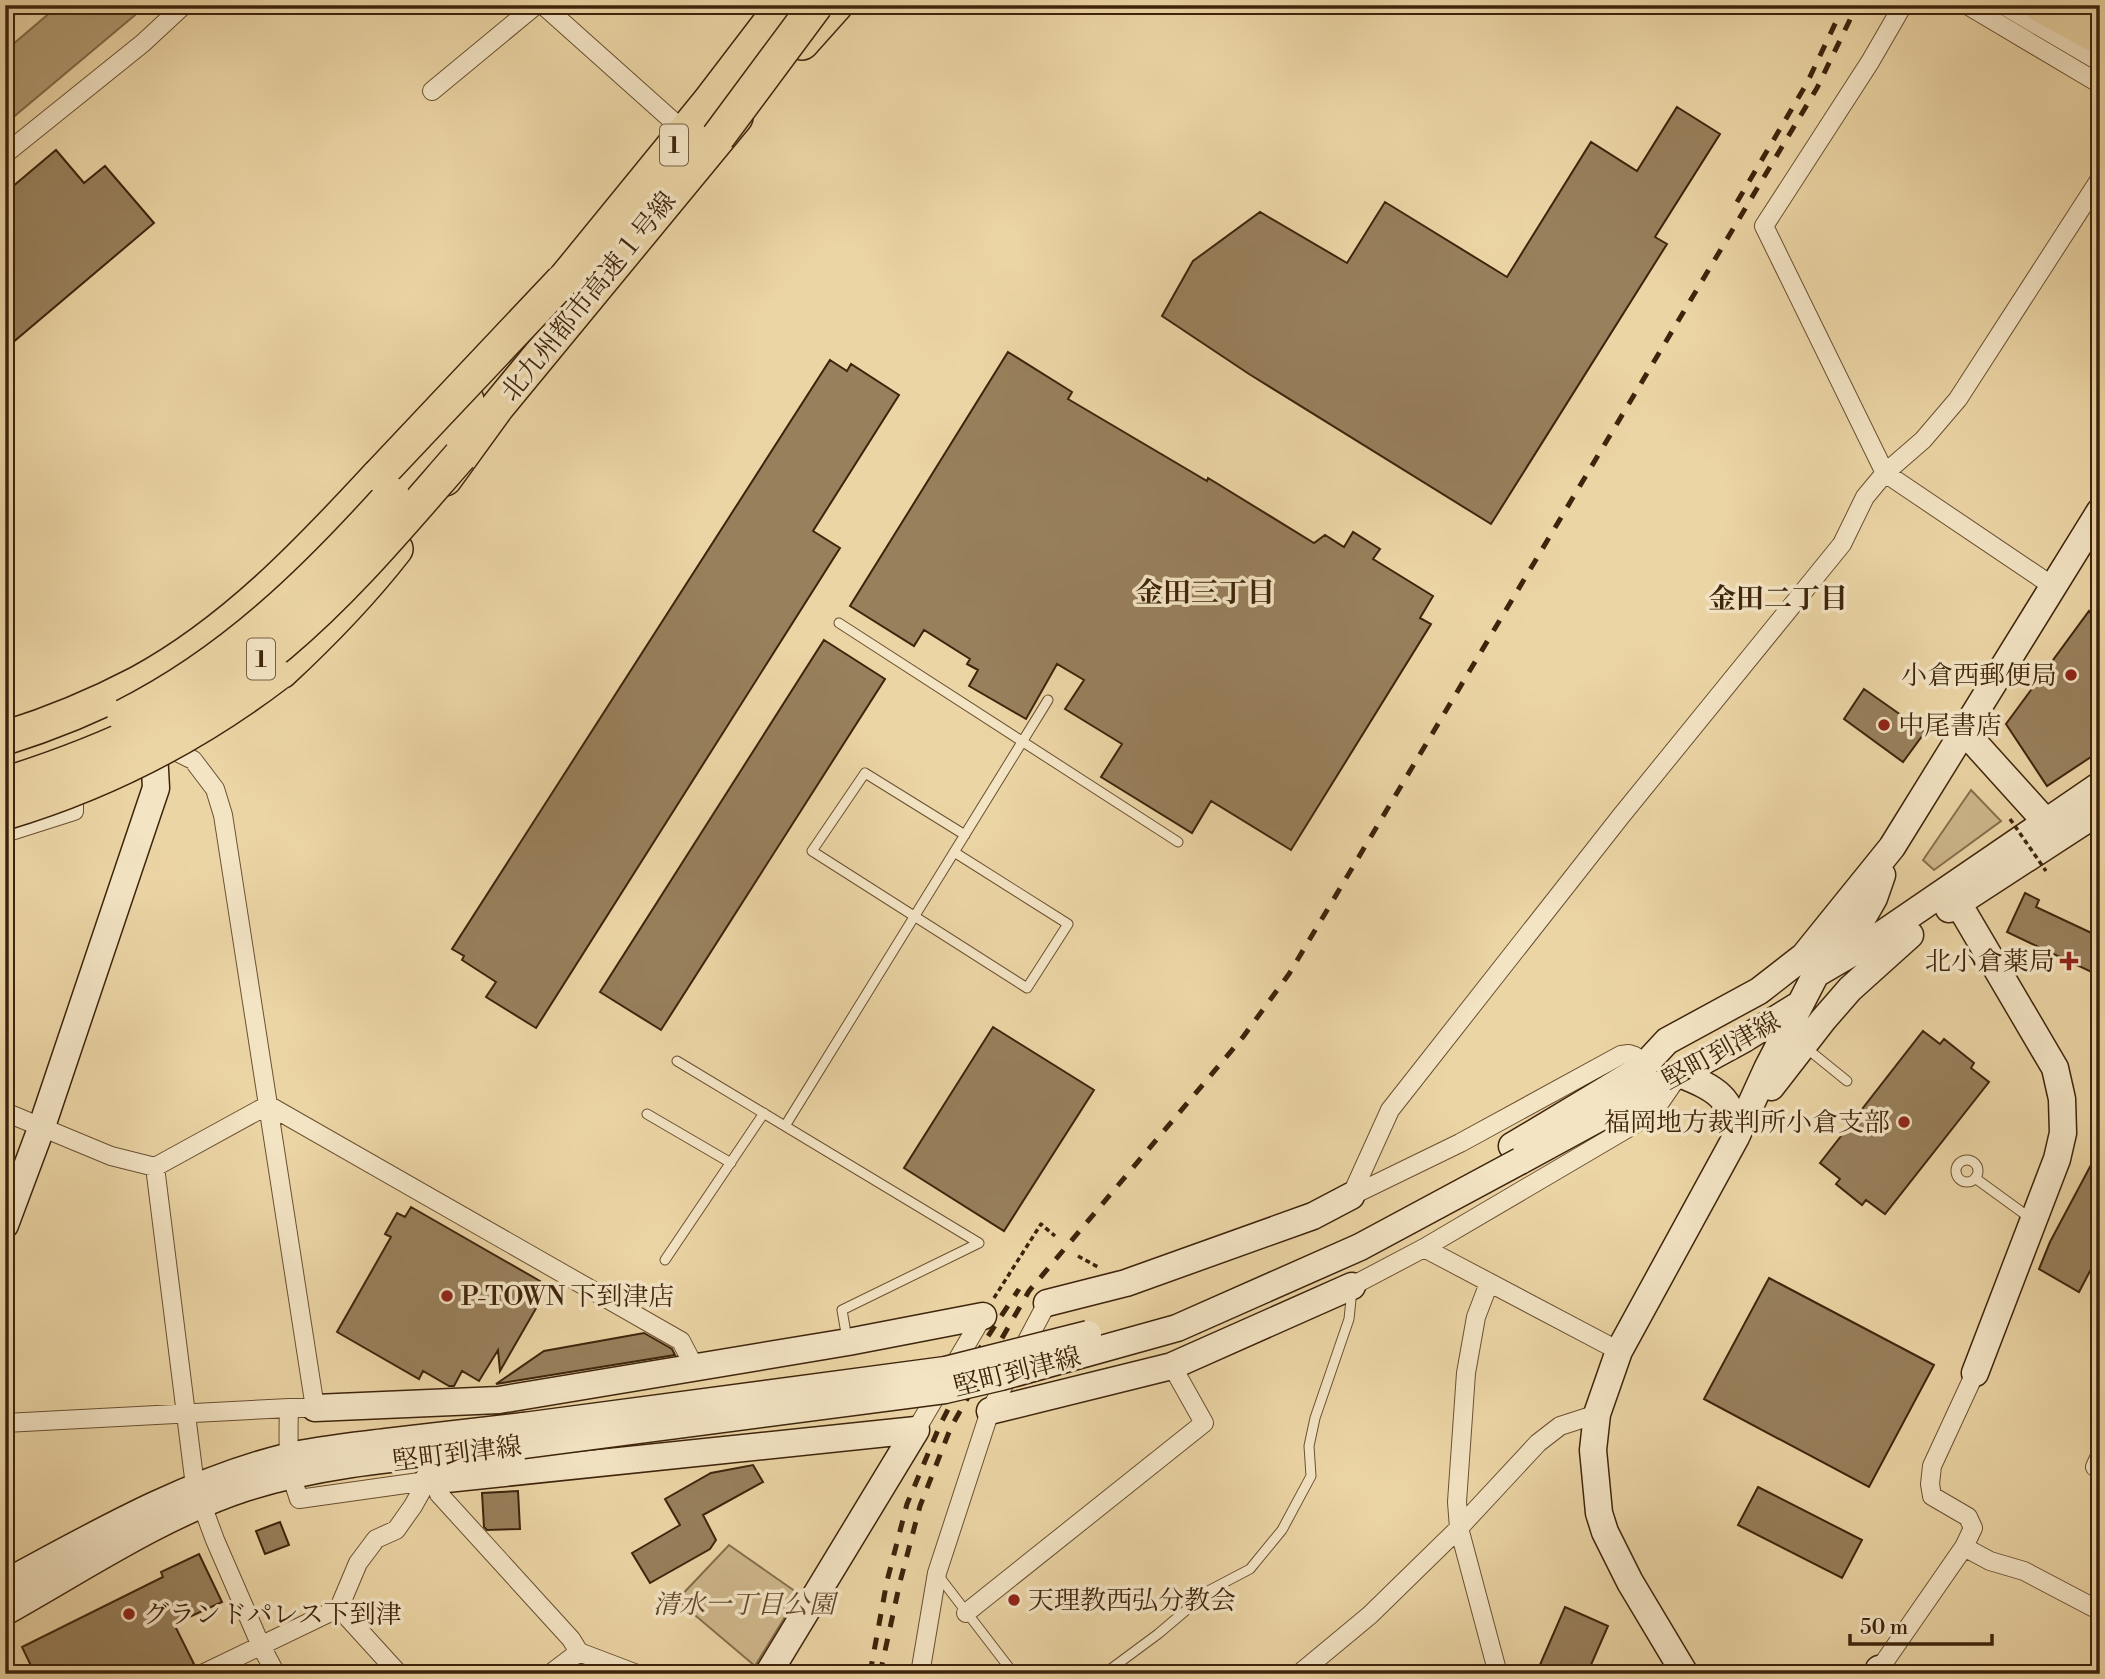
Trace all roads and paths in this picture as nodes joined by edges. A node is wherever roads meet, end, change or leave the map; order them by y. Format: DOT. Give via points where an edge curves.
graph roads {
  1 [pos="12,5"];
  2 [pos="184,5"];
  3 [pos="536,5"];
  4 [pos="543,5"];
  5 [pos="766,5"];
  6 [pos="783,5"];
  7 [pos="793,5"];
  8 [pos="818,5"];
  9 [pos="836,5"];
  10 [pos="1903,5"];
  11 [pos="1967,5"];
  12 [pos="2003,5"];
  13 [pos="2040,5"];
  14 [pos="2056,5"];
  15 [pos="5,11"];
  16 [pos="2100,32"];
  17 [pos="2100,40"];
  18 [pos="2100,62"];
  19 [pos="2100,84"];
  20 [pos="432,91"];
  21 [pos="709,102"];
  22 [pos="675,123"];
  23 [pos="718,137"];
  24 [pos="5,154"];
  25 [pos="2100,179"];
  26 [pos="562,281"];
  27 [pos="460,456"];
  28 [pos="1885,473"];
  29 [pos="2096,526"];
  30 [pos="2054,587"];
  31 [pos="839,624"];
  32 [pos="147,694"];
  33 [pos="1048,700"];
  34 [pos="1963,730"];
  35 [pos="5,738"];
  36 [pos="154,741"];
  37 [pos="1022,742"];
  38 [pos="5,750"];
  39 [pos="5,764"];
  40 [pos="75,775"];
  41 [pos="5,784"];
  42 [pos="2100,785"];
  43 [pos="5,797"];
  44 [pos="2100,811"];
  45 [pos="5,813"];
  46 [pos="2010,819"];
  47 [pos="2046,822"];
  48 [pos="5,833"];
  49 [pos="965,835"];
  50 [pos="1178,842"];
  51 [pos="1892,847"];
  52 [pos="954,852"];
  53 [pos="2046,871"];
  54 [pos="1858,892"];
  55 [pos="1958,903"];
  56 [pos="914,916"];
  57 [pos="1910,935"];
  58 [pos="1862,936"];
  59 [pos="1825,976"];
  60 [pos="1770,1002"];
  61 [pos="1803,1025"];
  62 [pos="677,1061"];
  63 [pos="1642,1068"];
  64 [pos="1680,1073"];
  65 [pos="1847,1081"];
  66 [pos="268,1105"];
  67 [pos="5,1112"];
  68 [pos="764,1113"];
  69 [pos="647,1114"];
  70 [pos="42,1126"];
  71 [pos="785,1126"];
  72 [pos="1736,1137"];
  73 [pos="1516,1154"];
  74 [pos="730,1163"];
  75 [pos="155,1167"];
  76 [pos="1975,1178"];
  77 [pos="1351,1196"];
  78 [pos="2033,1220"];
  79 [pos="5,1225"];
  80 [pos="1055,1236"];
  81 [pos="1424,1248"];
  82 [pos="665,1260"];
  83 [pos="1489,1283"];
  84 [pos="1352,1286"];
  85 [pos="1047,1303"];
  86 [pos="983,1316"];
  87 [pos="848,1342"];
  88 [pos="1619,1351"];
  89 [pos="1172,1366"];
  90 [pos="695,1367"];
  91 [pos="1975,1373"];
  92 [pos="302,1408"];
  93 [pos="990,1411"];
  94 [pos="187,1413"];
  95 [pos="1597,1414"];
  96 [pos="5,1423"];
  97 [pos="916,1430"];
  98 [pos="2100,1456"];
  99 [pos="289,1466"];
  100 [pos="2100,1470"];
  101 [pos="431,1480"];
  102 [pos="198,1496"];
  103 [pos="1459,1528"];
  104 [pos="1964,1547"];
  105 [pos="937,1573"];
  106 [pos="5,1583"];
  107 [pos="339,1608"];
  108 [pos="2100,1611"];
  109 [pos="5,1612"];
  110 [pos="966,1613"];
  111 [pos="261,1646"];
  112 [pos="579,1652"];
  113 [pos="1880,1672"];
  114 [pos="202,1674"];
  115 [pos="276,1674"];
  116 [pos="398,1674"];
  117 [pos="550,1674"];
  118 [pos="637,1674"];
  119 [pos="768,1674"];
  120 [pos="920,1674"];
  121 [pos="1014,1674"];
  122 [pos="1104,1674"];
  123 [pos="1299,1674"];
  124 [pos="1498,1674"];
  125 [pos="1685,1674"];
  1 -- 15 [label="street"];
  2 -- 24 [label="street"];
  3 -- 20 [label="street"];
  4 -- 22 [label="street"];
  5 -- 22 [label="street"];
  6 -- 21 [label="highway, 北九州都市高速１号線 / 1"];
  7 -- 21 [label="highway, 北九州都市高速１号線 / 1"];
  8 -- 23 [label="highway, 北九州都市高速１号線 / 1, bridge"];
  8 -- 36 [label="street" via="415,496 293,626"];
  9 -- 23 [label="highway, 北九州都市高速１号線 / 1, bridge"];
  10 -- 28 [label="street" via="1764,226"];
  11 -- 19 [label="street"];
  12 -- 18 [label="street"];
  13 -- 17 [label="highway"];
  14 -- 16 [label="highway"];
  21 -- 26 [label="highway, 北九州都市高速１号線 / 1"];
  22 -- 32 [label="street" via="367,505 268,607"];
  23 -- 27 [label="highway, 北九州都市高速１号線 / 1"];
  25 -- 28 [label="street" via="1958,399 1923,440"];
  26 -- 35 [label="highway, bridge" via="329,529 238,614 138,682 83,709"];
  26 -- 39 [label="highway, 1, bridge" via="392,494 313,579 251,633 143,706"];
  27 -- 41 [label="highway, 1, bridge" via="358,572 238,676 156,725 102,750"];
  27 -- 45 [label="highway, bridge" via="360,595 281,672 232,709 138,763"];
  28 -- 30 [label="street"];
  28 -- 77 [label="street" via="1865,497 1842,544 1620,816 1390,1110"];
  29 -- 30 [label="street, 堅町到津線"];
  30 -- 34 [label="street, 堅町到津線"];
  31 -- 37 [label="lane"];
  32 -- 36 [label="street"];
  32 -- 38 [label="street" via="92,720"];
  33 -- 37 [label="lane"];
  34 -- 47 [label="street"];
  34 -- 51 [label="street, 堅町到津線"];
  36 -- 40 [label="street"];
  36 -- 66 [label="street" via="193,760 215,789 223,815"];
  36 -- 70 [label="street" via="156,788"];
  37 -- 49 [label="lane"];
  37 -- 50 [label="lane"];
  40 -- 43 [label="street"];
  40 -- 48 [label="street" via="75,811"];
  42 -- 47 [label="street"];
  44 -- 55 [label="street"];
  46 -- 53 [label="path, bridge"];
  47 -- 58 [label="street"];
  49 -- 52 [label="lane"];
  49 -- 56 [label="lane" via="865,773 812,850"];
  51 -- 54 [label="street, 堅町到津線"];
  51 -- 58 [label="street, 堅町到津線"];
  52 -- 56 [label="lane"];
  52 -- 56 [label="lane" via="1068,924 1027,988"];
  54 -- 58 [label="street" via="1852,910"];
  54 -- 59 [label="street"];
  54 -- 63 [label="street, 堅町到津線" via="1785,972 1667,1041"];
  55 -- 57 [label="street"];
  55 -- 78 [label="street" via="2055,1068 2063,1133"];
  56 -- 71 [label="lane"];
  57 -- 58 [label="street" via="1896,940"];
  57 -- 59 [label="street"];
  57 -- 61 [label="street"];
  58 -- 59 [label="street, 堅町到津線"];
  59 -- 60 [label="street"];
  59 -- 61 [label="street, 堅町到津線"];
  60 -- 61 [label="street" via="1787,1000"];
  60 -- 63 [label="street" via="1668,1059"];
  61 -- 64 [label="street, 堅町到津線" via="1744,1039"];
  61 -- 65 [label="lane"];
  61 -- 72 [label="street"];
  61 -- 72 [label="street" via="1777,1079"];
  62 -- 68 [label="lane"];
  63 -- 73 [label="street, 堅町到津線"];
  63 -- 77 [label="street" via="1635,1056 1621,1055"];
  64 -- 72 [label="street" via="1722,1096 1733,1116"];
  64 -- 73 [label="street, 堅町到津線"];
  64 -- 81 [label="street" via="1652,1115"];
  66 -- 75 [label="street"];
  66 -- 90 [label="street" via="681,1341"];
  66 -- 92 [label="street"];
  67 -- 70 [label="street"];
  68 -- 71 [label="lane"];
  68 -- 74 [label="lane"];
  69 -- 74 [label="lane"];
  70 -- 75 [label="street" via="111,1156"];
  70 -- 79 [label="street"];
  71 -- 87 [label="lane" via="979,1243 842,1310"];
  72 -- 88 [label="street"];
  73 -- 99 [label="street, 堅町到津線, bridge" via="1360,1247 1165,1331 1001,1377 945,1390 523,1436 340,1466"];
  74 -- 82 [label="lane"];
  75 -- 94 [label="street"];
  76 -- 78 [label="lane"];
  77 -- 85 [label="street" via="1313,1216 1126,1283"];
  78 -- 91 [label="street"];
  80 -- 86 [label="path" via="1041,1224"];
  81 -- 83 [label="street"];
  81 -- 84 [label="street"];
  83 -- 88 [label="street"];
  83 -- 103 [label="street" via="1476,1317 1466,1373"];
  84 -- 89 [label="street"];
  84 -- 122 [label="lane" via="1349,1319 1315,1418 1309,1446 1311,1476 1282,1530 1250,1569 1210,1590"];
  85 -- 93 [label="street"];
  86 -- 87 [label="street"];
  86 -- 97 [label="street"];
  87 -- 90 [label="street"];
  88 -- 95 [label="street"];
  89 -- 93 [label="street"];
  89 -- 110 [label="street" via="1205,1423"];
  90 -- 92 [label="street" via="499,1400"];
  91 -- 104 [label="street" via="1932,1466 1930,1483 1932,1496 1968,1517 1973,1528"];
  92 -- 94 [label="street"];
  92 -- 99 [label="street"];
  93 -- 105 [label="street"];
  94 -- 96 [label="street"];
  94 -- 102 [label="street"];
  95 -- 103 [label="street" via="1560,1426 1538,1443"];
  95 -- 125 [label="street" via="1593,1450 1605,1532"];
  97 -- 101 [label="street"];
  97 -- 119 [label="street"];
  98 -- 100 [label="street" via="2095,1467"];
  99 -- 101 [label="street" via="299,1499"];
  99 -- 102 [label="street, 堅町到津線"];
  101 -- 107 [label="street" via="396,1530 376,1539 358,1563"];
  101 -- 112 [label="street"];
  102 -- 106 [label="street, 堅町到津線" via="113,1525"];
  102 -- 109 [label="street, 堅町到津線"];
  102 -- 111 [label="street"];
  103 -- 123 [label="street" via="1370,1615"];
  103 -- 124 [label="street"];
  104 -- 108 [label="street" via="2024,1571"];
  104 -- 113 [label="street"];
  105 -- 110 [label="lane"];
  105 -- 120 [label="street"];
  107 -- 111 [label="street"];
  107 -- 116 [label="street"];
  110 -- 121 [label="lane"];
  111 -- 114 [label="street"];
  111 -- 115 [label="street"];
  112 -- 117 [label="street"];
  112 -- 118 [label="street"];
}
